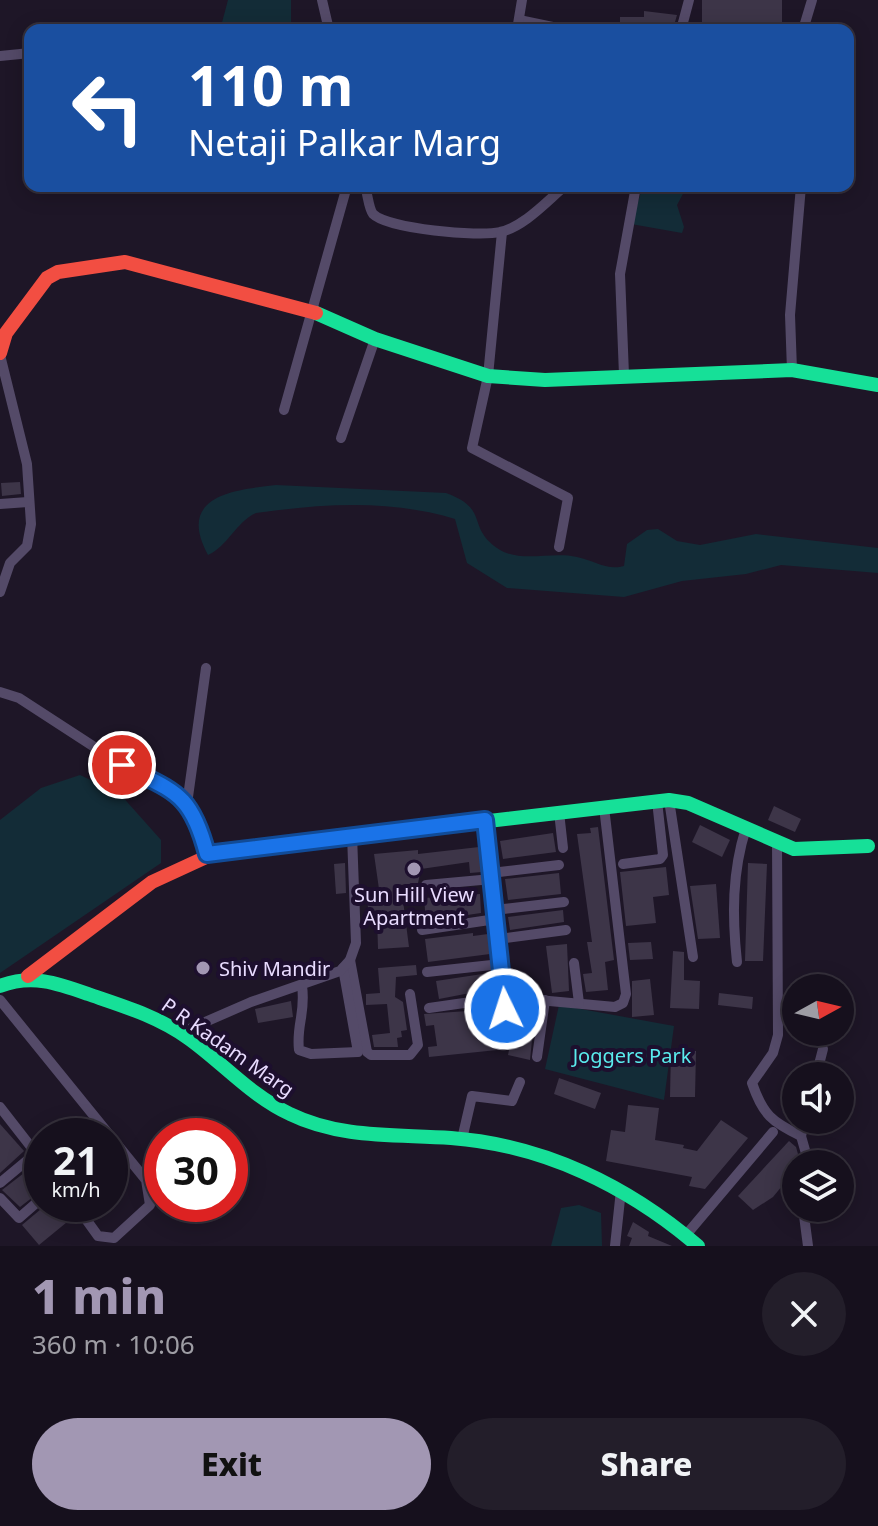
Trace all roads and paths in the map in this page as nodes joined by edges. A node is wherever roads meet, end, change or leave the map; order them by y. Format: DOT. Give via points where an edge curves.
graph roads {
  1 [pos="322,0"];
  2 [pos="522,0"];
  3 [pos="689,0"];
  4 [pos="812,0"];
  5 [pos="328,24"];
  6 [pos="518,24"];
  7 [pos="683,24"];
  8 [pos="805,24"];
  9 [pos="24,54"];
  10 [pos="0,56"];
  11 [pos="346,192"];
  12 [pos="366,192"];
  13 [pos="558,192"];
  14 [pos="635,192"];
  15 [pos="800,192"];
  16 [pos="502,232"];
  17 [pos="312,311"];
  18 [pos="375,339"];
  19 [pos="0,354"];
  20 [pos="792,370"];
  21 [pos="624,375"];
  22 [pos="488,376"];
  23 [pos="878,385"];
  24 [pos="284,410"];
  25 [pos="341,438"];
  26 [pos="28,502"];
  27 [pos="0,504"];
  28 [pos="559,547"];
  29 [pos="0,592"];
  30 [pos="206,668"];
  31 [pos="0,692"];
  32 [pos="663,801"];
  33 [pos="187,804"];
  34 [pos="604,807"];
  35 [pos="559,812"];
  36 [pos="485,820"];
  37 [pos="746,828"];
  38 [pos="352,835"];
  39 [pos="777,841"];
  40 [pos="868,846"];
  41 [pos="563,848"];
  42 [pos="207,854"];
  43 [pos="623,864"];
  44 [pos="559,865"];
  45 [pos="491,876"];
  46 [pos="426,885"];
  47 [pos="564,902"];
  48 [pos="496,914"];
  49 [pos="422,930"];
  50 [pos="566,930"];
  51 [pos="499,939"];
  52 [pos="693,957"];
  53 [pos="737,962"];
  54 [pos="574,963"];
  55 [pos="346,964"];
  56 [pos="501,964"];
  57 [pos="427,972"];
  58 [pos="28,976"];
  59 [pos="0,986"];
  60 [pos="302,986"];
  61 [pos="410,994"];
  62 [pos="506,997"];
  63 [pos="0,1000"];
  64 [pos="545,1000"];
  65 [pos="579,1003"];
  66 [pos="429,1008"];
  67 [pos="505,1009"];
  68 [pos="180,1033"];
  69 [pos="823,1049"];
  70 [pos="537,1057"];
  71 [pos="820,1062"];
  72 [pos="520,1082"];
  73 [pos="0,1107"];
  74 [pos="96,1118"];
  75 [pos="4,1121"];
  76 [pos="773,1132"];
  77 [pos="801,1136"];
  78 [pos="462,1139"];
  79 [pos="24,1142"];
  80 [pos="805,1150"];
  81 [pos="128,1158"];
  82 [pos="24,1167"];
  83 [pos="0,1183"];
  84 [pos="621,1190"];
  85 [pos="0,1198"];
  86 [pos="24,1214"];
  87 [pos="88,1222"];
  88 [pos="805,1222"];
  89 [pos="686,1235"];
  90 [pos="615,1246"];
  91 [pos="698,1246"];
  92 [pos="808,1246"];
  1 -- 5 [label="street"];
  2 -- 6 [label="street"];
  3 -- 7 [label="street"];
  4 -- 8 [label="street"];
  9 -- 10 [label="street"];
  11 -- 17 [label="street"];
  12 -- 16 [label="street" via="378,216 464,235"];
  13 -- 16 [label="street"];
  14 -- 21 [label="street" via="620,274"];
  15 -- 20 [label="street" via="790,315"];
  16 -- 22 [label="street"];
  17 -- 18 [label="street"];
  17 -- 19 [label="street" via="125,262 47,278 6,333"];
  17 -- 24 [label="street"];
  18 -- 22 [label="street"];
  18 -- 25 [label="street"];
  19 -- 26 [label="street" via="27,464"];
  20 -- 21 [label="street"];
  20 -- 23 [label="street"];
  21 -- 22 [label="street" via="545,380"];
  22 -- 28 [label="street" via="472,448 568,498"];
  26 -- 27 [label="street"];
  26 -- 29 [label="street" via="30,539 10,563"];
  30 -- 33 [label="street"];
  31 -- 33 [label="street" via="49,716"];
  32 -- 34 [label="street"];
  32 -- 37 [label="street" via="688,803"];
  32 -- 43 [label="street" via="663,855"];
  32 -- 52 [label="street"];
  33 -- 42 [label="street" via="199,823"];
  34 -- 35 [label="street"];
  34 -- 65 [label="street" via="626,994 615,1007"];
  35 -- 36 [label="street"];
  35 -- 41 [label="street"];
  36 -- 38 [label="street"];
  36 -- 45 [label="street"];
  37 -- 39 [label="street"];
  37 -- 53 [label="street" via="732,915"];
  38 -- 42 [label="street"];
  38 -- 55 [label="street" via="356,943"];
  39 -- 40 [label="street" via="794,849"];
  39 -- 77 [label="street" via="778,1035 773,1053 752,1083 771,1118"];
  42 -- 58 [label="street" via="152,882"];
  44 -- 45 [label="street"];
  45 -- 46 [label="street"];
  45 -- 48 [label="street"];
  47 -- 48 [label="street"];
  48 -- 49 [label="street"];
  48 -- 51 [label="street"];
  50 -- 51 [label="street"];
  51 -- 56 [label="street"];
  54 -- 65 [label="street"];
  55 -- 60 [label="street"];
  55 -- 60 [label="street" via="358,1052 299,1050"];
  55 -- 61 [label="street" via="371,1055 410,1055 418,1045"];
  56 -- 57 [label="street"];
  56 -- 62 [label="street"];
  58 -- 59 [label="street"];
  58 -- 68 [label="street, P R Kadam Marg" via="154,1017"];
  60 -- 68 [label="street"];
  62 -- 64 [label="street"];
  62 -- 66 [label="street"];
  62 -- 67 [label="street"];
  63 -- 74 [label="street"];
  64 -- 65 [label="street"];
  64 -- 70 [label="street"];
  68 -- 78 [label="street, P R Kadam Marg" via="289,1114 370,1135"];
  69 -- 71 [label="street"];
  72 -- 78 [label="street" via="512,1101 472,1096"];
  73 -- 75 [label="street"];
  75 -- 79 [label="street"];
  76 -- 89 [label="street"];
  77 -- 80 [label="street"];
  78 -- 84 [label="street, P R Kadam Marg" via="542,1156"];
  81 -- 87 [label="street" via="146,1180 150,1205 114,1238 98,1236"];
  82 -- 83 [label="street"];
  84 -- 89 [label="street, P R Kadam Marg" via="646,1202"];
  84 -- 90 [label="street"];
  85 -- 86 [label="street" via="19,1218"];
  88 -- 92 [label="street"];
  89 -- 91 [label="street, P R Kadam Marg"];
}
